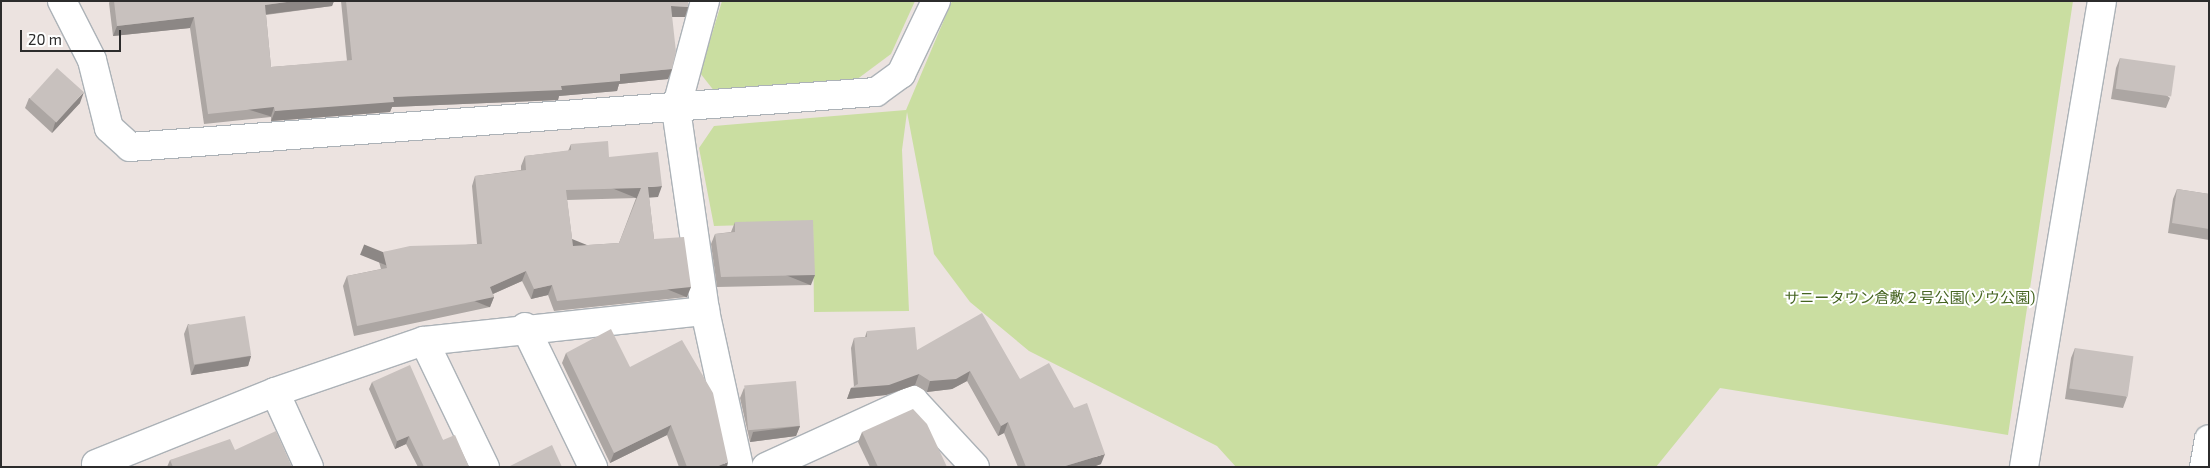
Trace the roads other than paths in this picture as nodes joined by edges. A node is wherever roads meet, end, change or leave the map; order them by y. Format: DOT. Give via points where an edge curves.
graph roads {
  1 [pos="62,1"];
  2 [pos="705,1"];
  3 [pos="936,1"];
  4 [pos="2102,1"];
  5 [pos="676,109"];
  6 [pos="705,311"];
  7 [pos="525,328"];
  8 [pos="424,341"];
  9 [pos="275,392"];
  10 [pos="2209,439"];
  11 [pos="96,464"];
  12 [pos="309,467"];
  13 [pos="485,467"];
  14 [pos="593,467"];
  15 [pos="739,467"];
  16 [pos="766,467"];
  17 [pos="975,467"];
  18 [pos="2024,467"];
  19 [pos="2204,467"];
  1 -- 5 [label="street" via="92,60 110,128 130,147"];
  2 -- 5 [label="street"];
  3 -- 5 [label="street" via="901,74 876,92"];
  4 -- 18 [label="street"];
  5 -- 6 [label="street"];
  6 -- 7 [label="street"];
  6 -- 15 [label="street"];
  7 -- 8 [label="street"];
  7 -- 14 [label="street"];
  8 -- 9 [label="street"];
  8 -- 13 [label="street"];
  9 -- 11 [label="street"];
  9 -- 12 [label="street"];
  10 -- 19 [label="street"];
  16 -- 17 [label="street" via="913,400"];
}
